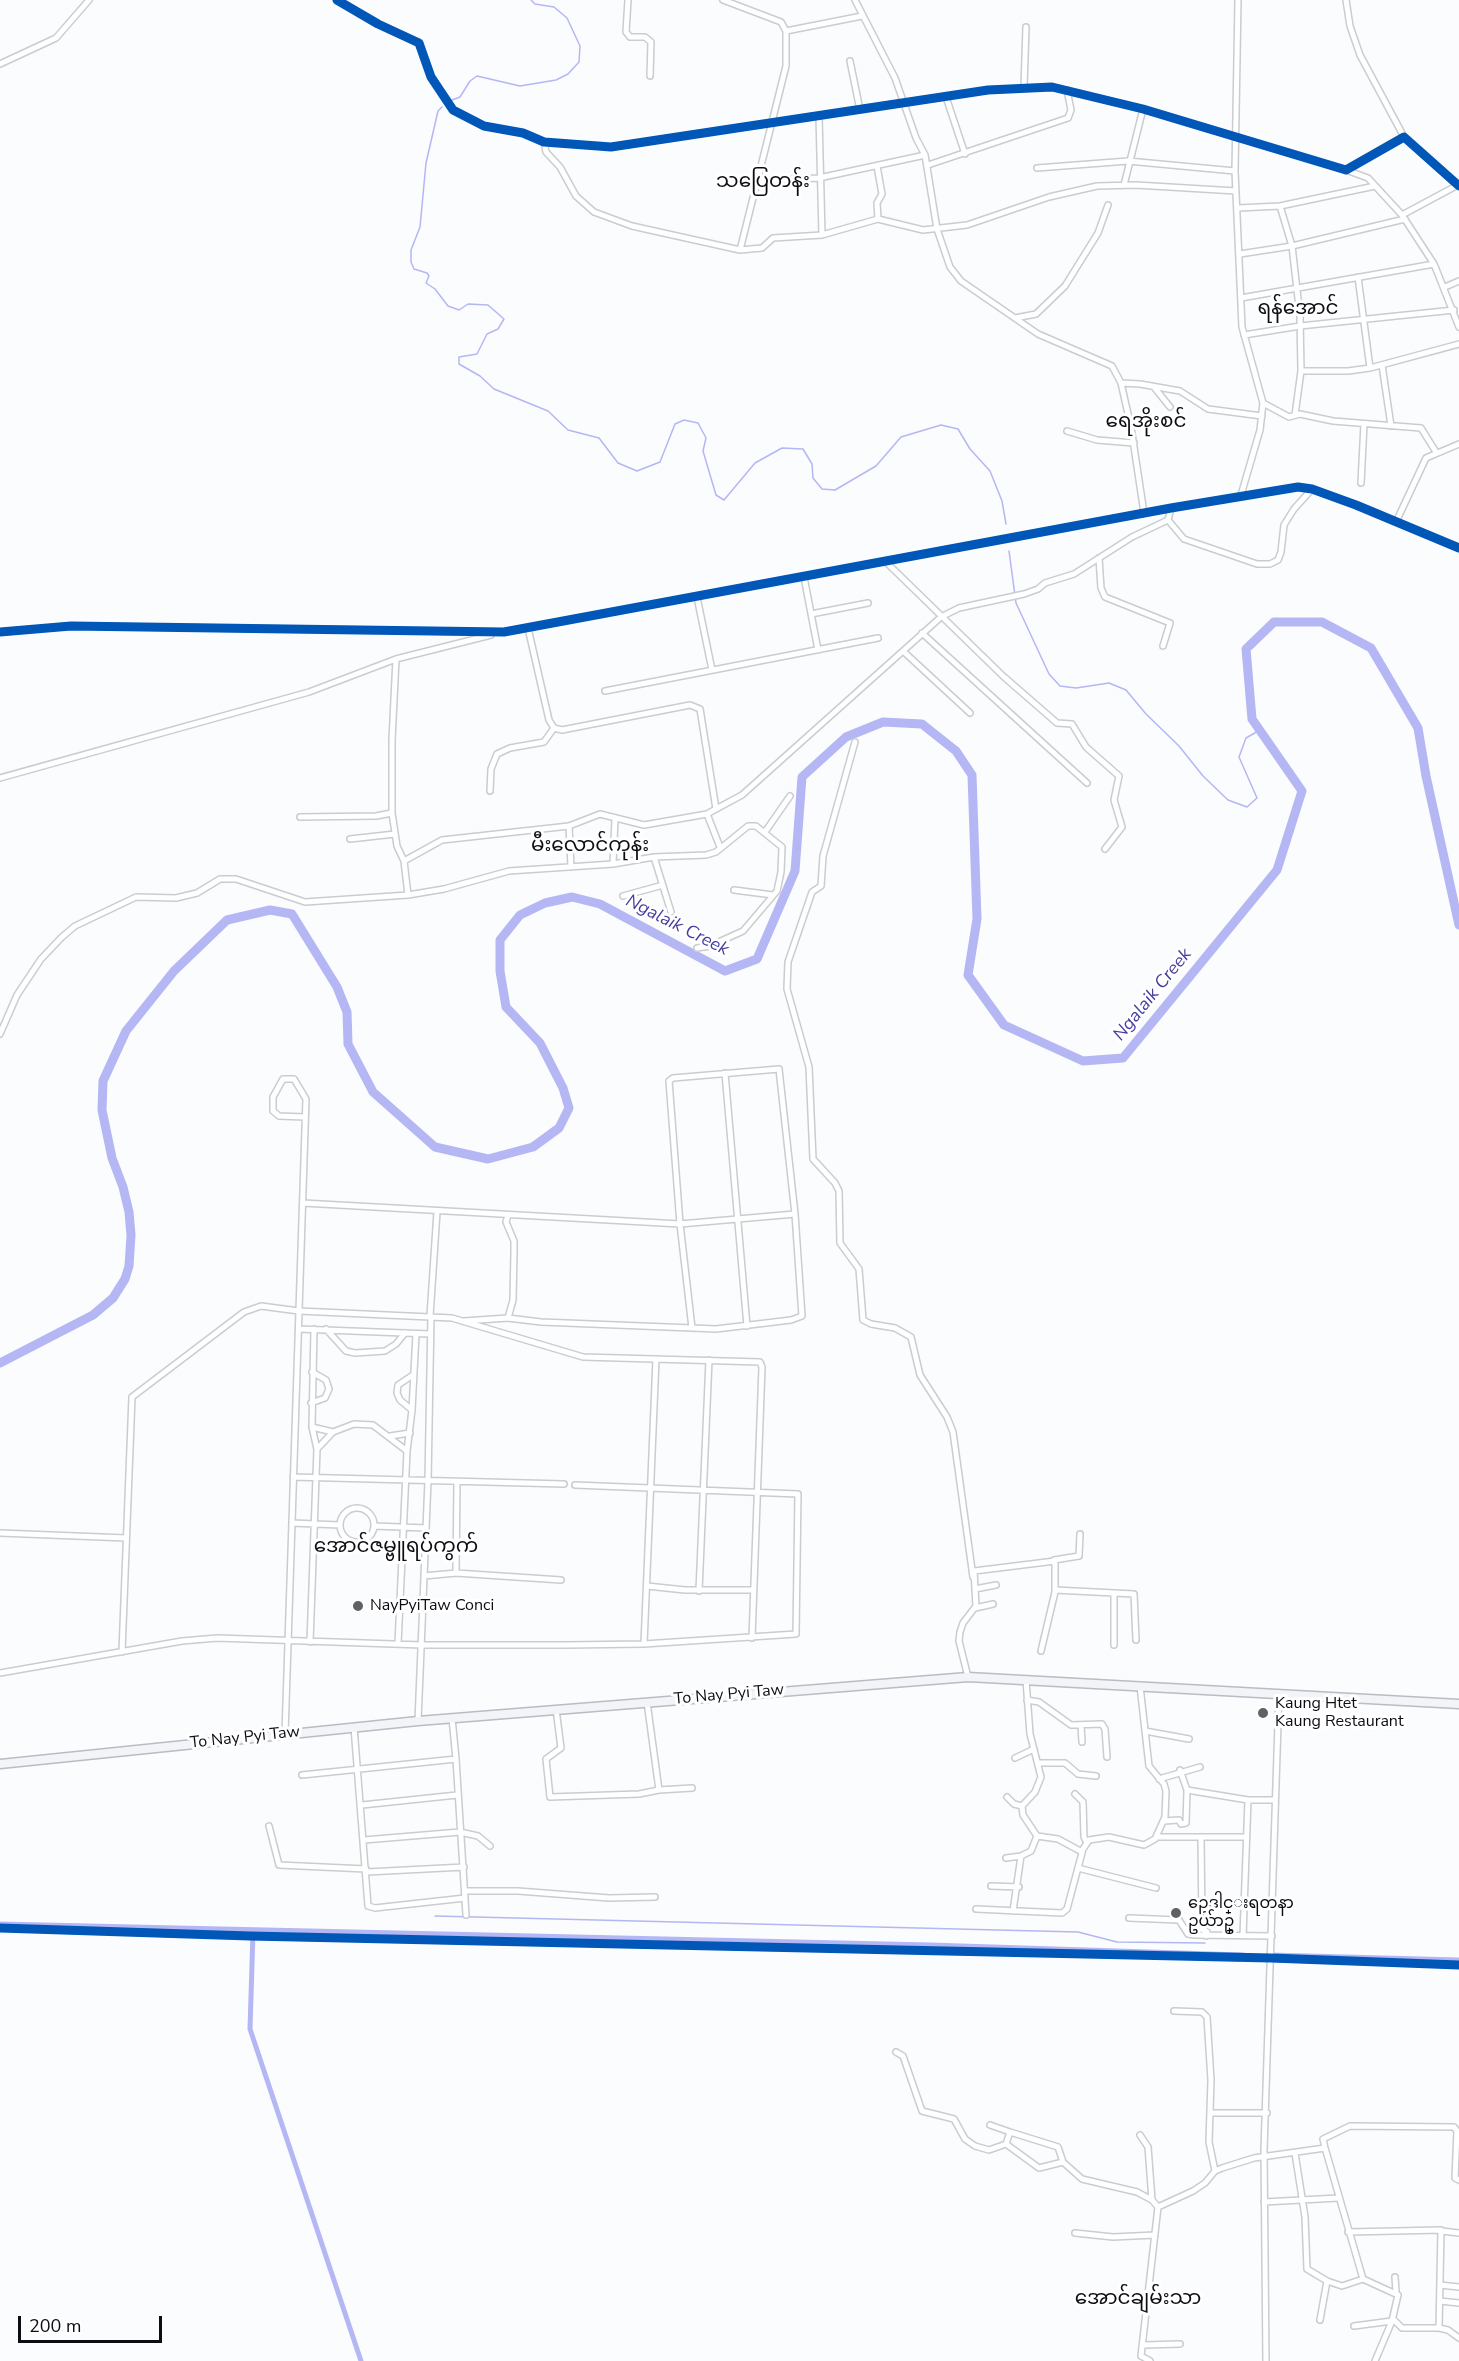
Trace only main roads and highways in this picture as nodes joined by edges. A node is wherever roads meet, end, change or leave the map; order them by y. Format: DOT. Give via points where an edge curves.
graph roads {
  1 [pos="1459,1704"];
  2 [pos="0,1764"];
  1 -- 2 [label="main road, To Nay Pyi Taw" via="968,1677 418,1721"];
}
